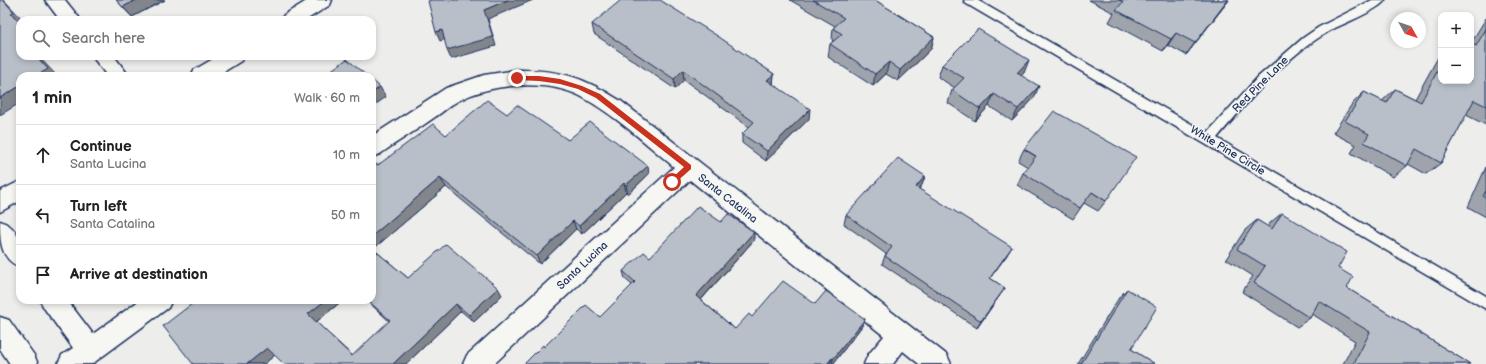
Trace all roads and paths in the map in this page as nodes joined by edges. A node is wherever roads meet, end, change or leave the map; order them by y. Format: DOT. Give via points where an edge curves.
graph roads {
  1 [pos="54,0"];
  2 [pos="323,0"];
  3 [pos="969,0"];
  4 [pos="1380,0"];
  5 [pos="68,16"];
  6 [pos="297,16"];
  7 [pos="105,60"];
  8 [pos="227,60"];
  9 [pos="116,72"];
  10 [pos="208,72"];
  11 [pos="1209,139"];
  12 [pos="376,145"];
  13 [pos="689,167"];
  14 [pos="16,192"];
  15 [pos="0,202"];
  16 [pos="0,231"];
  17 [pos="16,252"];
  18 [pos="1486,303"];
  19 [pos="54,304"];
  20 [pos="154,304"];
  21 [pos="0,328"];
  22 [pos="901,335"];
  23 [pos="80,357"];
  24 [pos="25,364"];
  25 [pos="476,364"];
  26 [pos="877,364"];
  27 [pos="938,364"];
  1 -- 5 [label="street"];
  2 -- 6 [label="street"];
  3 -- 11 [label="lane, White Pine Circle"];
  4 -- 11 [label="lane, Red Pine Lane" via="1323,30 1280,62 1242,100"];
  7 -- 9 [label="street"];
  8 -- 10 [label="street"];
  11 -- 18 [label="lane, White Pine Circle"];
  12 -- 13 [label="street, Santa Catalina" via="452,95 495,81 539,78 574,85 598,96"];
  13 -- 22 [label="street, Santa Catalina"];
  13 -- 25 [label="street, Santa Lucina"];
  14 -- 15 [label="street"];
  16 -- 17 [label="street"];
  19 -- 23 [label="street"];
  20 -- 23 [label="street"];
  21 -- 24 [label="street"];
  22 -- 26 [label="street"];
  22 -- 27 [label="street, Santa Catalina"];
}
